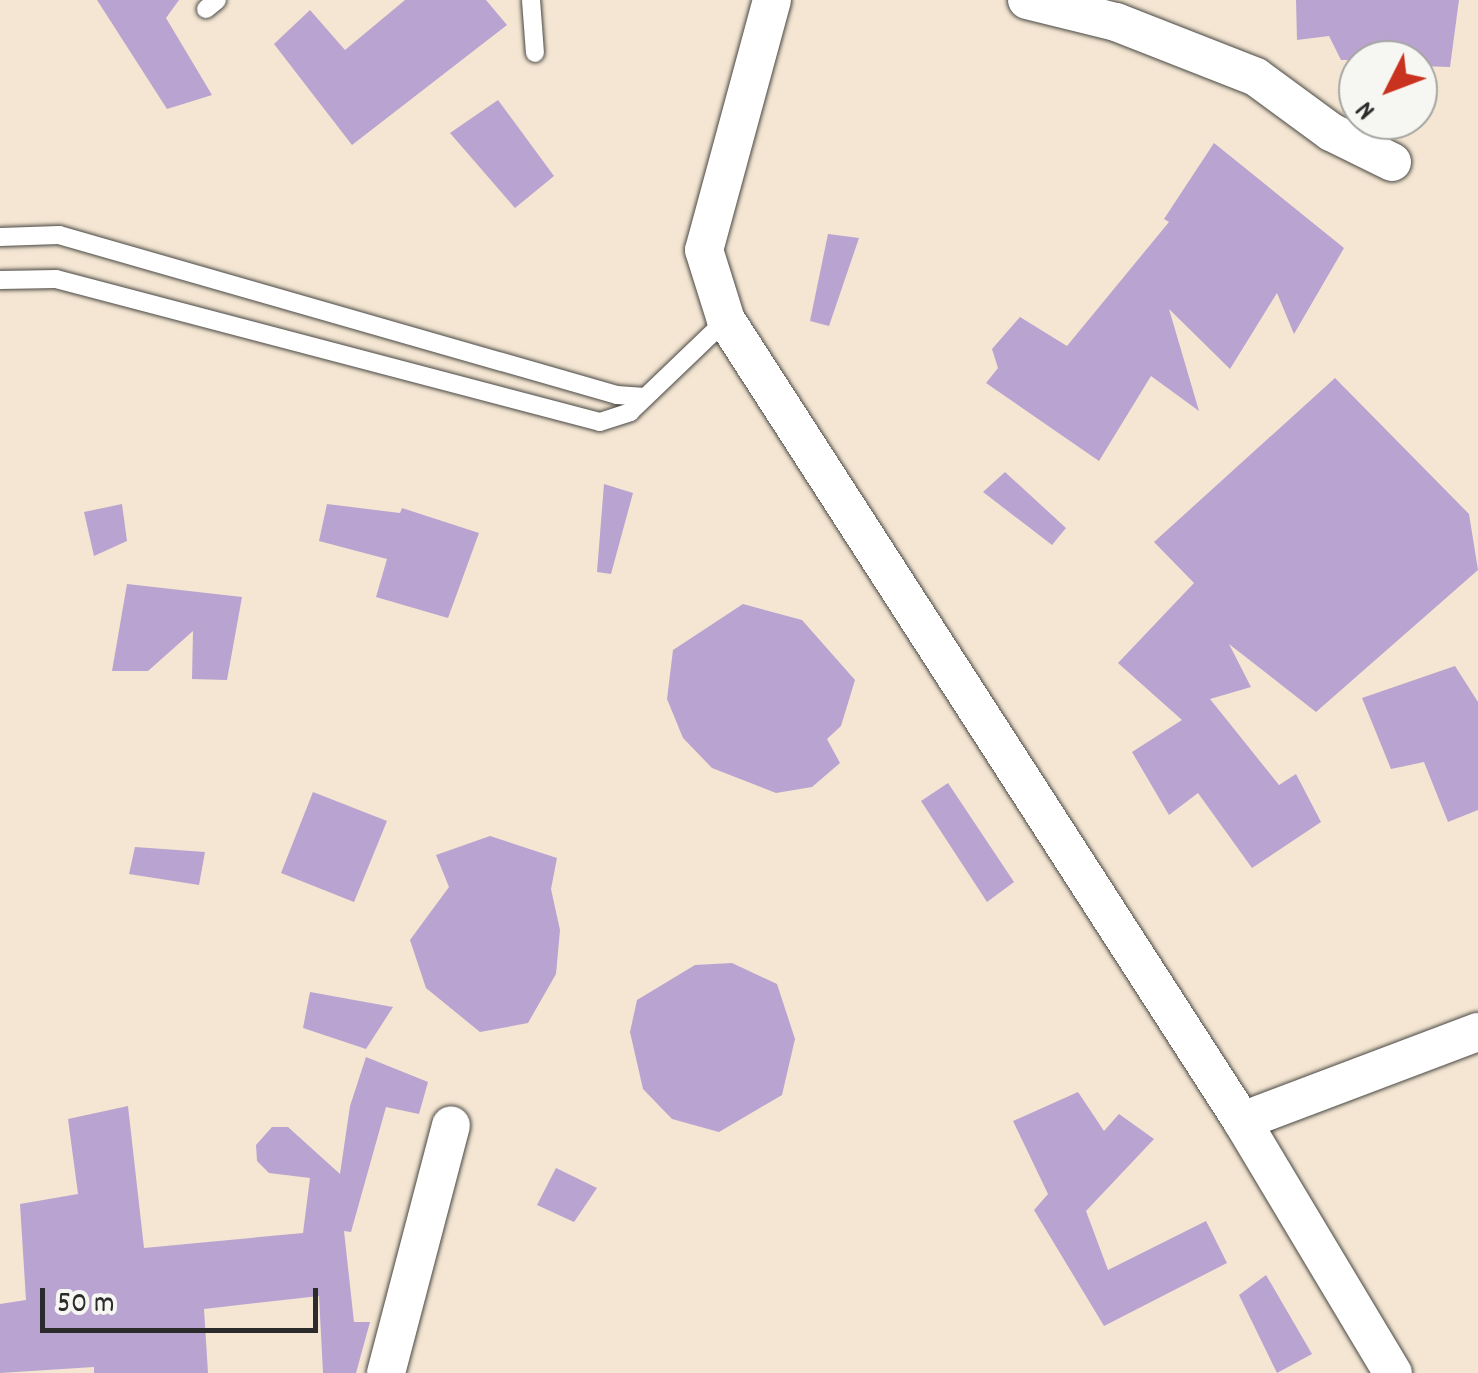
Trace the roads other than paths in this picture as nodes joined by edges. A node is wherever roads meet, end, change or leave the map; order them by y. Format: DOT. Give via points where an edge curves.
graph roads {
  1 [pos="531,0"];
  2 [pos="772,0"];
  3 [pos="1027,0"];
  4 [pos="534,54"];
  5 [pos="1392,162"];
  6 [pos="0,222"];
  7 [pos="9,237"];
  8 [pos="0,280"];
  9 [pos="726,320"];
  10 [pos="617,395"];
  11 [pos="645,397"];
  12 [pos="613,421"];
  13 [pos="1478,1032"];
  14 [pos="1242,1122"];
  15 [pos="451,1125"];
  16 [pos="386,1373"];
  17 [pos="1394,1373"];
  1 -- 4 [label="lane"];
  2 -- 9 [label="street" via="704,250"];
  3 -- 5 [label="street" via="1116,22 1256,77 1331,132"];
  6 -- 7 [label="lane"];
  7 -- 10 [label="lane" via="59,236"];
  8 -- 12 [label="lane" via="56,280"];
  9 -- 11 [label="lane"];
  9 -- 14 [label="street"];
  10 -- 11 [label="lane"];
  10 -- 12 [label="lane"];
  11 -- 12 [label="lane"];
  13 -- 14 [label="street"];
  14 -- 17 [label="street"];
  15 -- 16 [label="street"];
}
